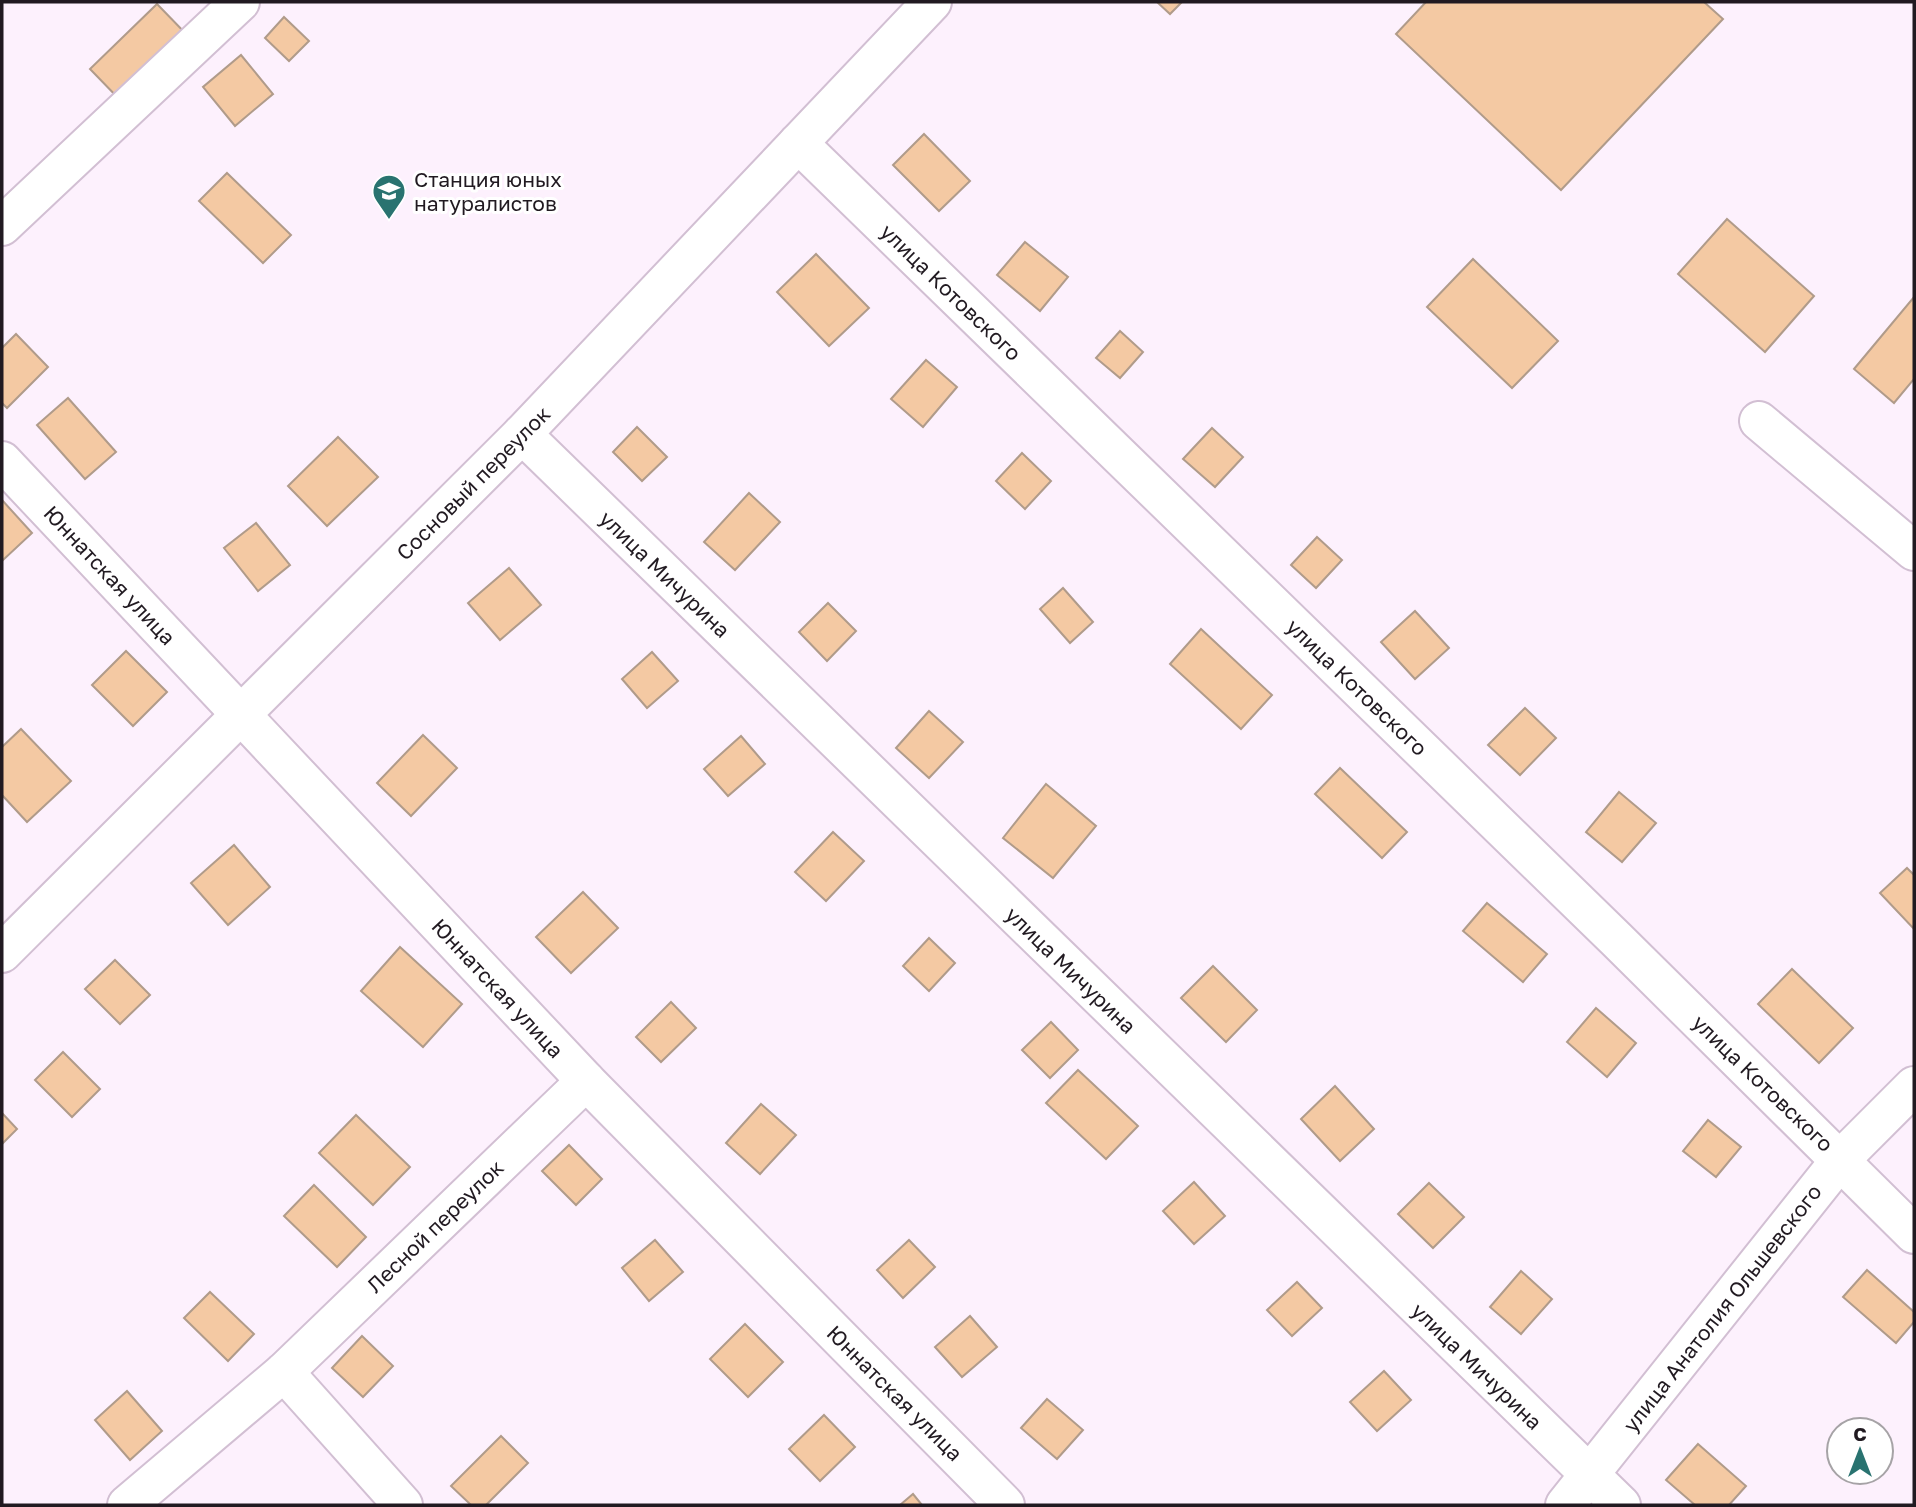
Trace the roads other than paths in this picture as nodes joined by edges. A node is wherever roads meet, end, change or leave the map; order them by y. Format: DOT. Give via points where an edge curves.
graph roads {
  1 [pos="240,2"];
  2 [pos="932,2"];
  3 [pos="798,143"];
  4 [pos="2,226"];
  5 [pos="1759,421"];
  6 [pos="522,434"];
  7 [pos="2,461"];
  8 [pos="1914,551"];
  9 [pos="242,716"];
  10 [pos="2,953"];
  11 [pos="586,1081"];
  12 [pos="1914,1086"];
  13 [pos="1840,1159"];
  14 [pos="1914,1234"];
  15 [pos="284,1372"];
  16 [pos="1590,1475"];
  17 [pos="127,1505"];
  18 [pos="402,1505"];
  19 [pos="1005,1505"];
  20 [pos="1565,1505"];
  21 [pos="1621,1505"];
  1 -- 4 [label="street"];
  2 -- 3 [label="street, Сосновый переулок"];
  3 -- 6 [label="street, Сосновый переулок"];
  3 -- 13 [label="street, улица Котовского"];
  5 -- 8 [label="street"];
  6 -- 9 [label="street, Сосновый переулок"];
  6 -- 16 [label="street, улица Мичурина"];
  7 -- 9 [label="street, Юннатская улица"];
  9 -- 10 [label="street, Сосновый переулок"];
  9 -- 11 [label="street, Юннатская улица"];
  11 -- 15 [label="street, Лесной переулок"];
  11 -- 19 [label="street, Юннатская улица"];
  12 -- 13 [label="street, улица Анатолия Ольшевского"];
  13 -- 14 [label="street, улица Котовского"];
  13 -- 16 [label="street, улица Анатолия Ольшевского"];
  15 -- 17 [label="street, Лесной переулок"];
  15 -- 18 [label="street"];
  16 -- 20 [label="street, улица Анатолия Ольшевского"];
  16 -- 21 [label="street, улица Мичурина"];
}
